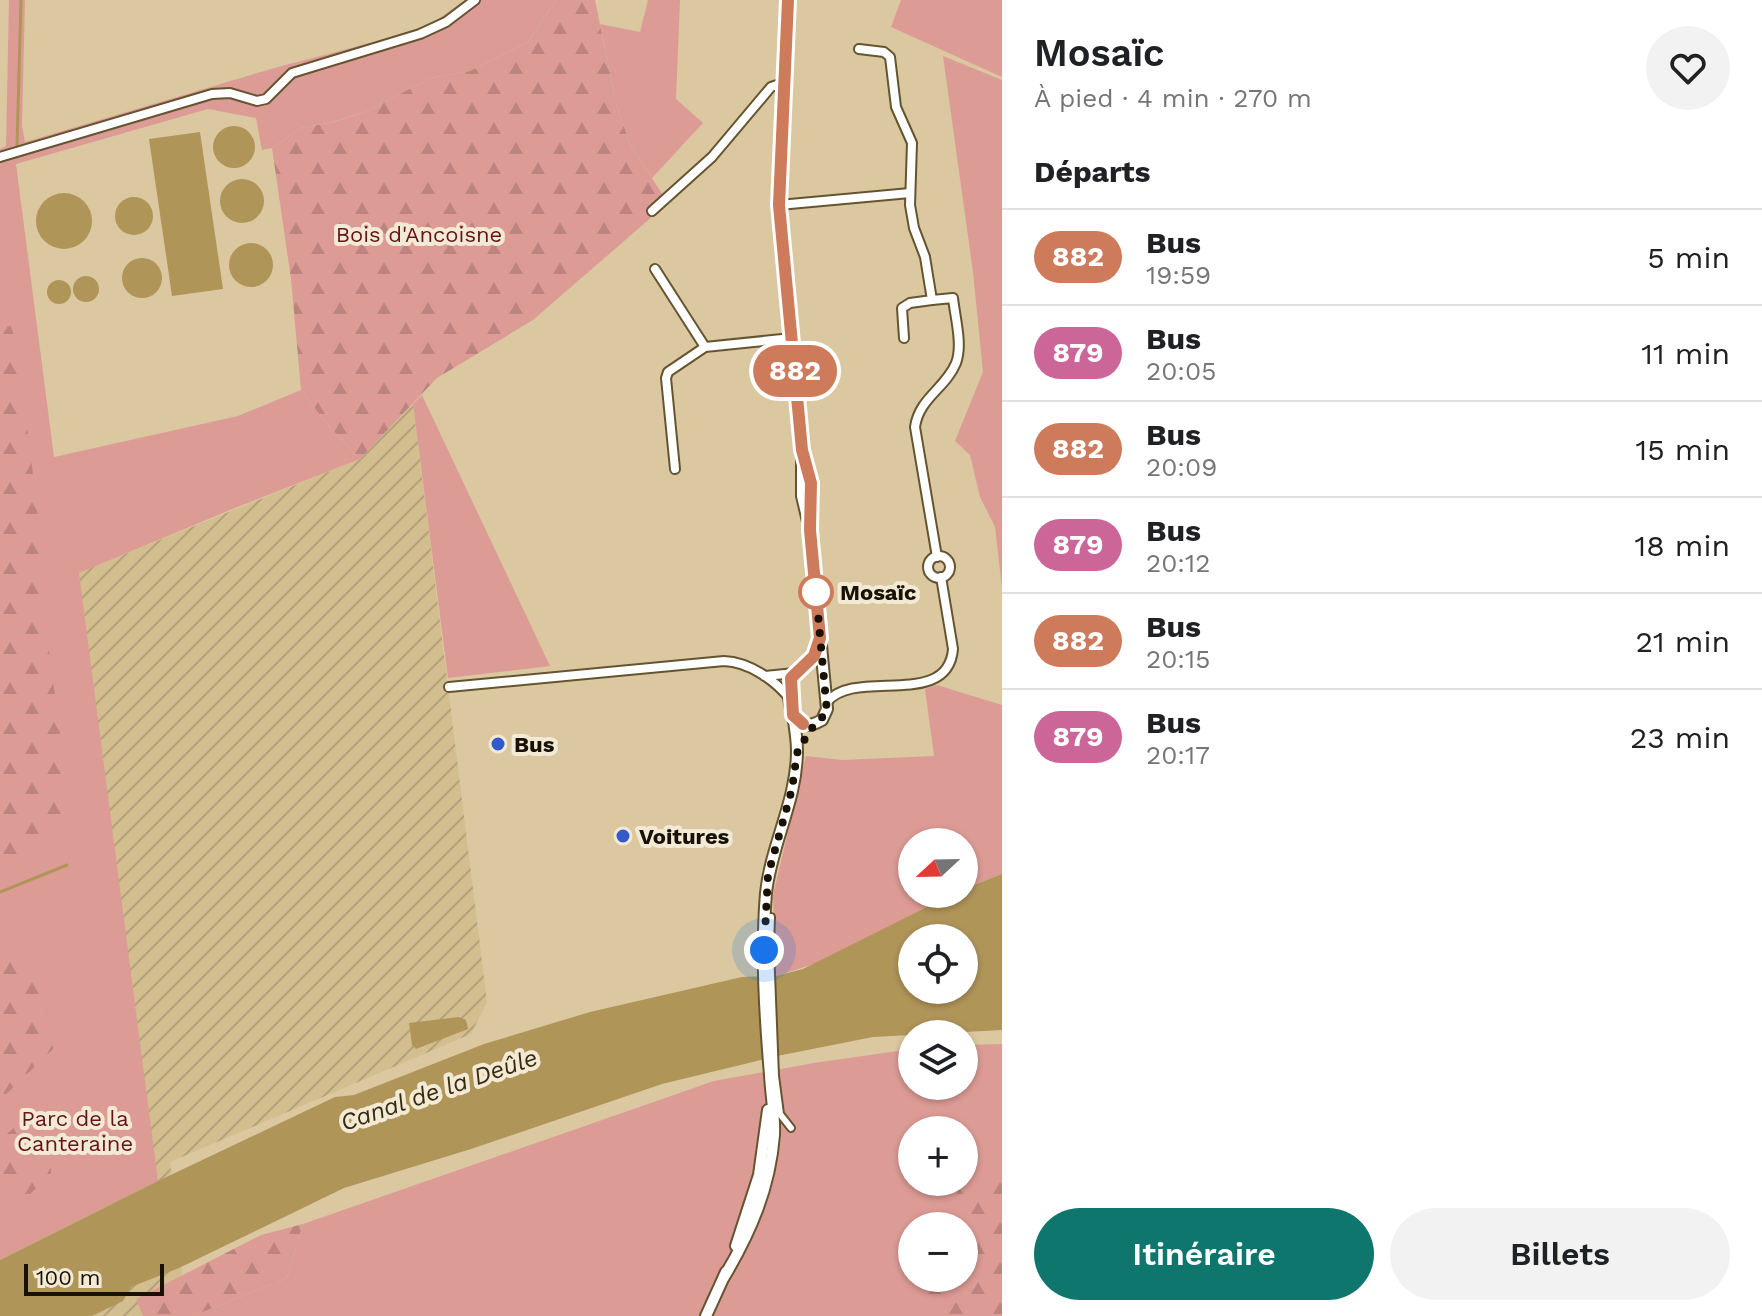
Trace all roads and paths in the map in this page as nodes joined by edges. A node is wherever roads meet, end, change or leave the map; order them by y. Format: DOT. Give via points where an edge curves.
graph roads {
  1 [pos="475,0"];
  2 [pos="788,0"];
  3 [pos="859,49"];
  4 [pos="783,83"];
  5 [pos="0,157"];
  6 [pos="910,193"];
  7 [pos="779,205"];
  8 [pos="652,211"];
  9 [pos="655,269"];
  10 [pos="932,300"];
  11 [pos="792,338"];
  12 [pos="904,338"];
  13 [pos="705,347"];
  14 [pos="675,469"];
  15 [pos="937,557"];
  16 [pos="941,577"];
  17 [pos="820,638"];
  18 [pos="799,671"];
  19 [pos="765,676"];
  20 [pos="825,678"];
  21 [pos="449,687"];
  22 [pos="842,691"];
  23 [pos="791,700"];
  24 [pos="827,702"];
  25 [pos="793,715"];
  26 [pos="814,724"];
  27 [pos="797,753"];
  28 [pos="771,917"];
  29 [pos="767,949"];
  30 [pos="772,1076"];
  31 [pos="791,1128"];
  32 [pos="706,1316"];
  1 -- 5 [label="street" via="420,34 292,73 266,99 218,93"];
  2 -- 4 [label="street"];
  3 -- 6 [label="street" via="890,57 896,107 912,143"];
  4 -- 7 [label="street"];
  4 -- 8 [label="street" via="771,87 712,157"];
  6 -- 7 [label="street"];
  6 -- 10 [label="street"];
  7 -- 11 [label="street"];
  9 -- 13 [label="street"];
  10 -- 12 [label="street" via="902,308"];
  10 -- 15 [label="street" via="953,298 958,349 955,366 921,405 915,422"];
  11 -- 13 [label="street"];
  11 -- 17 [label="street" via="802,450 811,483"];
  13 -- 14 [label="street" via="667,375"];
  15 -- 16 [label="street" via="929,569"];
  15 -- 16 [label="street" via="949,564"];
  16 -- 22 [label="street" via="953,649 945,671 925,682"];
  17 -- 18 [label="street" via="816,652"];
  17 -- 20 [label="street"];
  18 -- 19 [label="street"];
  18 -- 20 [label="street" via="815,669"];
  18 -- 23 [label="street" via="790,681"];
  19 -- 21 [label="street" via="724,661"];
  19 -- 23 [label="street"];
  20 -- 22 [label="street"];
  20 -- 24 [label="street"];
  22 -- 24 [label="street"];
  23 -- 25 [label="street"];
  24 -- 26 [label="street" via="826,715"];
  25 -- 26 [label="street" via="800,723"];
  25 -- 27 [label="street"];
  26 -- 27 [label="street"];
  27 -- 29 [label="street" via="768,875"];
  28 -- 29 [label="street"];
  29 -- 30 [label="street"];
  30 -- 31 [label="street" via="780,1114"];
  30 -- 32 [label="street" via="774,1126 767,1177 755,1220"];
}
